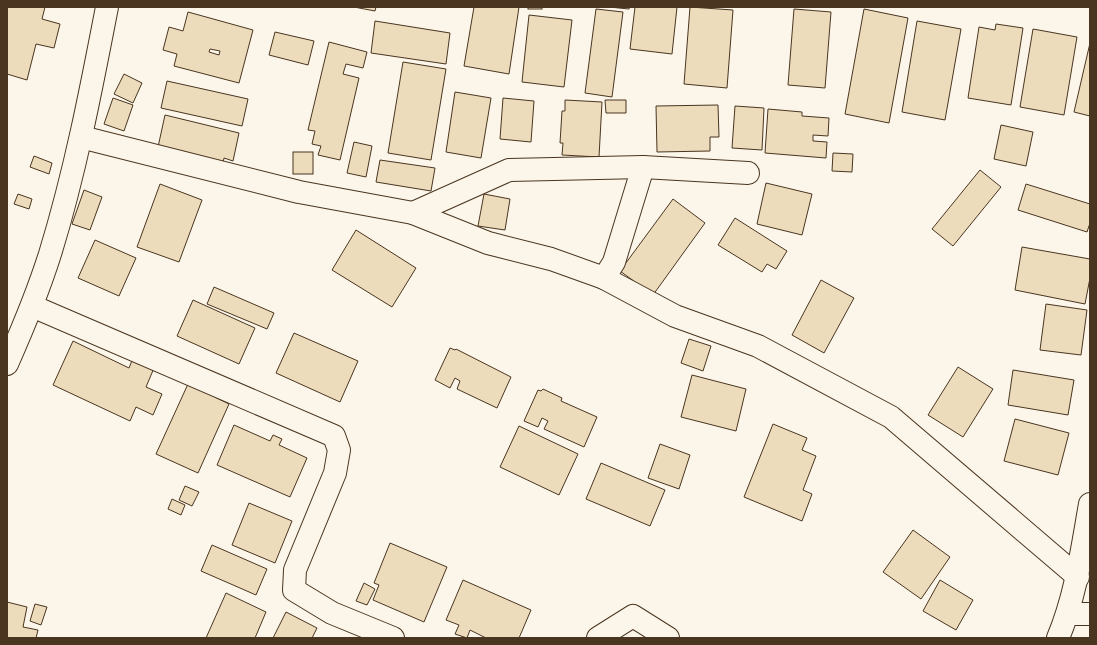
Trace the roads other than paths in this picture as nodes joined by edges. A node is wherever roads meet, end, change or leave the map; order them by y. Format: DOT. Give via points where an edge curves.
graph roads {
  1 [pos="107,7"];
  2 [pos="82,137"];
  3 [pos="643,167"];
  4 [pos="748,173"];
  5 [pos="413,213"];
  6 [pos="604,278"];
  7 [pos="32,306"];
  8 [pos="9,354"];
  9 [pos="1090,504"];
  10 [pos="1078,577"];
  11 [pos="1068,614"];
  12 [pos="1090,614"];
  13 [pos="393,638"];
  14 [pos="598,638"];
  15 [pos="668,638"];
  16 [pos="1058,638"];
  1 -- 2 [label="street"];
  2 -- 5 [label="street" via="300,192"];
  2 -- 7 [label="street" via="50,254"];
  3 -- 4 [label="street"];
  3 -- 5 [label="street" via="509,170"];
  3 -- 6 [label="street" via="614,262"];
  5 -- 6 [label="street" via="488,243 551,259"];
  6 -- 10 [label="street" via="675,316 758,346 891,417"];
  7 -- 8 [label="street"];
  7 -- 13 [label="street" via="334,436 339,450 335,473 295,570 294,590 332,613"];
  9 -- 10 [label="street"];
  10 -- 11 [label="street"];
  11 -- 12 [label="street"];
  11 -- 16 [label="street"];
  14 -- 15 [label="street" via="633,616"];
}
